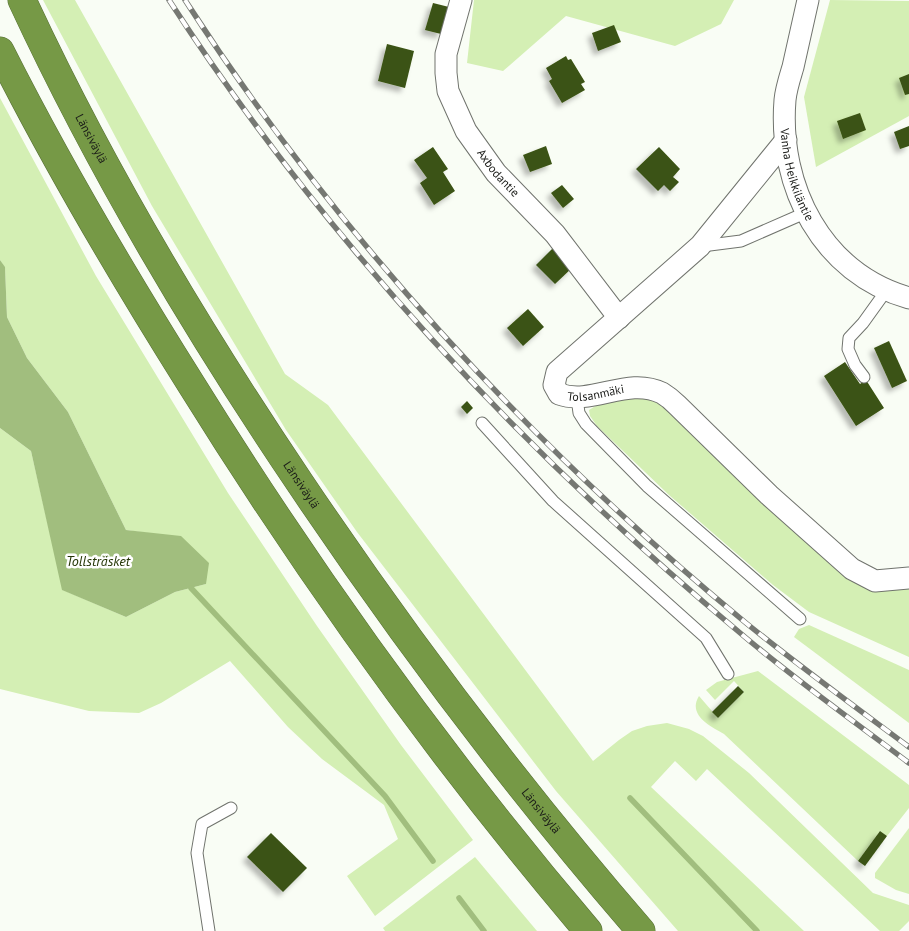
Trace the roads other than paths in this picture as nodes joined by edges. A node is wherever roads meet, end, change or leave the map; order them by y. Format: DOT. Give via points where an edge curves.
graph roads {
  1 [pos="22,0"];
  2 [pos="461,0"];
  3 [pos="808,0"];
  4 [pos="0,51"];
  5 [pos="786,140"];
  6 [pos="806,213"];
  7 [pos="700,246"];
  8 [pos="886,291"];
  9 [pos="909,298"];
  10 [pos="619,318"];
  11 [pos="864,377"];
  12 [pos="577,398"];
  13 [pos="482,423"];
  14 [pos="909,578"];
  15 [pos="800,619"];
  16 [pos="728,674"];
  17 [pos="231,808"];
  18 [pos="209,931"];
  19 [pos="588,931"];
  20 [pos="641,931"];
  1 -- 20 [label="highway, Länsiväylä" via="85,127 146,238 258,421 437,678 581,862"];
  2 -- 10 [label="street, Axbodantie" via="446,54 446,73 448,91 466,132 496,173 555,234"];
  3 -- 5 [label="street, Vanha Heikkiläntie" via="785,99"];
  4 -- 19 [label="highway" via="75,193 154,325 295,547 403,701"];
  5 -- 6 [label="street, Vanha Heikkiläntie" via="795,191"];
  5 -- 7 [label="street, Tolsanmäki"];
  6 -- 7 [label="lane" via="741,241"];
  6 -- 8 [label="street, Vanha Heikkiläntie" via="830,249 861,277"];
  7 -- 10 [label="street, Tolsanmäki"];
  8 -- 9 [label="street, Vanha Heikkiläntie"];
  8 -- 11 [label="lane" via="849,338 848,349"];
  10 -- 12 [label="street, Tolsanmäki" via="557,372 554,385 559,394"];
  12 -- 14 [label="street, Tolsanmäki" via="623,387 662,393 852,569 875,581"];
  12 -- 15 [label="lane" via="579,413 586,424 648,486"];
  13 -- 16 [label="lane" via="553,501 706,638"];
  17 -- 18 [label="lane" via="202,824 197,853"];
}
